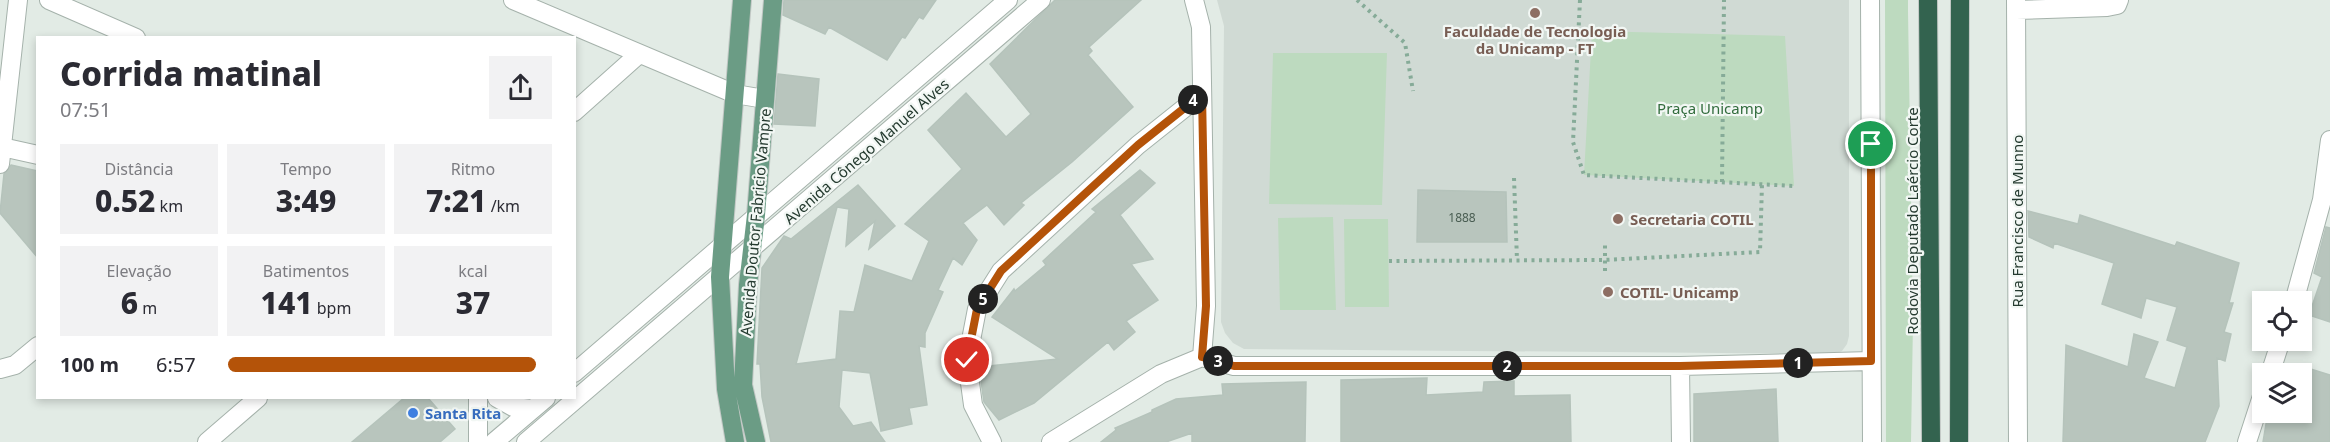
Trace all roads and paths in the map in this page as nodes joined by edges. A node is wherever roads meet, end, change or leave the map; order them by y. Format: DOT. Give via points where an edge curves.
graph roads {
  1 [pos="18,0"];
  2 [pos="49,0"];
  3 [pos="513,0"];
  4 [pos="742,0"];
  5 [pos="773,0"];
  6 [pos="1008,0"];
  7 [pos="1041,0"];
  8 [pos="1194,0"];
  9 [pos="1357,0"];
  10 [pos="1580,0"];
  11 [pos="1724,0"];
  12 [pos="1870,0"];
  13 [pos="1926,0"];
  14 [pos="1960,0"];
  15 [pos="2119,0"];
  16 [pos="2016,5"];
  17 [pos="131,36"];
  18 [pos="639,54"];
  19 [pos="1413,91"];
  20 [pos="735,94"];
  21 [pos="1202,94"];
  22 [pos="765,99"];
  23 [pos="576,110"];
  24 [pos="2330,140"];
  25 [pos="1,155"];
  26 [pos="36,155"];
  27 [pos="1514,178"];
  28 [pos="1722,182"];
  29 [pos="1762,184"];
  30 [pos="1794,186"];
  31 [pos="2326,201"];
  32 [pos="756,215"];
  33 [pos="1605,243"];
  34 [pos="723,244"];
  35 [pos="752,249"];
  36 [pos="1517,260"];
  37 [pos="1604,260"];
  38 [pos="1389,261"];
  39 [pos="1605,271"];
  40 [pos="720,277"];
  41 [pos="2297,291"];
  42 [pos="36,348"];
  43 [pos="1202,357"];
  44 [pos="1871,361"];
  45 [pos="1680,366"];
  46 [pos="0,369"];
  47 [pos="576,371"];
  48 [pos="257,399"];
  49 [pos="478,399"];
  50 [pos="499,399"];
  51 [pos="539,403"];
  52 [pos="2253,423"];
  53 [pos="207,442"];
  54 [pos="478,442"];
  55 [pos="494,442"];
  56 [pos="526,442"];
  57 [pos="735,442"];
  58 [pos="756,442"];
  59 [pos="992,442"];
  60 [pos="1052,442"];
  61 [pos="1681,442"];
  62 [pos="1872,442"];
  63 [pos="1931,442"];
  64 [pos="1959,442"];
  65 [pos="2018,442"];
  66 [pos="2247,442"];
  1 -- 25 [label="street"];
  2 -- 17 [label="street"];
  3 -- 18 [label="street"];
  4 -- 20 [label="main road, Avenida Doutor Fabricio Vampre"];
  5 -- 22 [label="main road, Avenida Doutor Fabricio Vampre"];
  6 -- 32 [label="street, Avenida Cônego Manuel Alves"];
  7 -- 35 [label="street, Avenida Cônego Manuel Alves"];
  8 -- 21 [label="street" via="1201,27"];
  9 -- 19 [label="path" via="1405,43"];
  10 -- 28 [label="path" via="1573,142 1584,175"];
  11 -- 28 [label="path"];
  12 -- 44 [label="street"];
  13 -- 63 [label="highway, Rodovia Deputado Laércio Corte"];
  14 -- 64 [label="highway"];
  15 -- 16 [label="street" via="2117,5 2107,7"];
  16 -- 65 [label="street, Rua Francisco de Munno"];
  18 -- 20 [label="street"];
  18 -- 23 [label="street"];
  20 -- 22 [label="street"];
  20 -- 34 [label="main road, Avenida Doutor Fabricio Vampre"];
  21 -- 43 [label="street" via="1206,306"];
  21 -- 59 [label="street" via="1138,145 1001,271 977,309 967,360 973,405"];
  22 -- 32 [label="main road, Avenida Doutor Fabricio Vampre"];
  24 -- 31 [label="street"];
  25 -- 26 [label="street"];
  27 -- 36 [label="path"];
  28 -- 29 [label="path"];
  29 -- 30 [label="path"];
  29 -- 37 [label="path" via="1760,252"];
  31 -- 41 [label="street"];
  32 -- 34 [label="street, Avenida Cônego Manuel Alves"];
  32 -- 35 [label="main road, Avenida Doutor Fabricio Vampre"];
  33 -- 37 [label="path"];
  34 -- 40 [label="main road, Avenida Doutor Fabricio Vampre"];
  34 -- 47 [label="street, Avenida Cônego Manuel Alves"];
  35 -- 40 [label="street, Avenida Cônego Manuel Alves"];
  35 -- 58 [label="main road, Avenida Doutor Fabricio Vampre" via="743,386"];
  36 -- 37 [label="path"];
  36 -- 38 [label="path"];
  37 -- 39 [label="path"];
  40 -- 56 [label="street, Avenida Cônego Manuel Alves"];
  40 -- 57 [label="main road, Avenida Doutor Fabricio Vampre" via="726,389"];
  42 -- 46 [label="street" via="15,365"];
  43 -- 45 [label="street" via="1234,366"];
  43 -- 60 [label="street" via="1161,374"];
  44 -- 45 [label="street"];
  44 -- 62 [label="street"];
  45 -- 61 [label="street"];
  48 -- 53 [label="street"];
  49 -- 54 [label="street"];
  50 -- 51 [label="street" via="513,407"];
  51 -- 55 [label="street"];
  52 -- 66 [label="street"];
}
